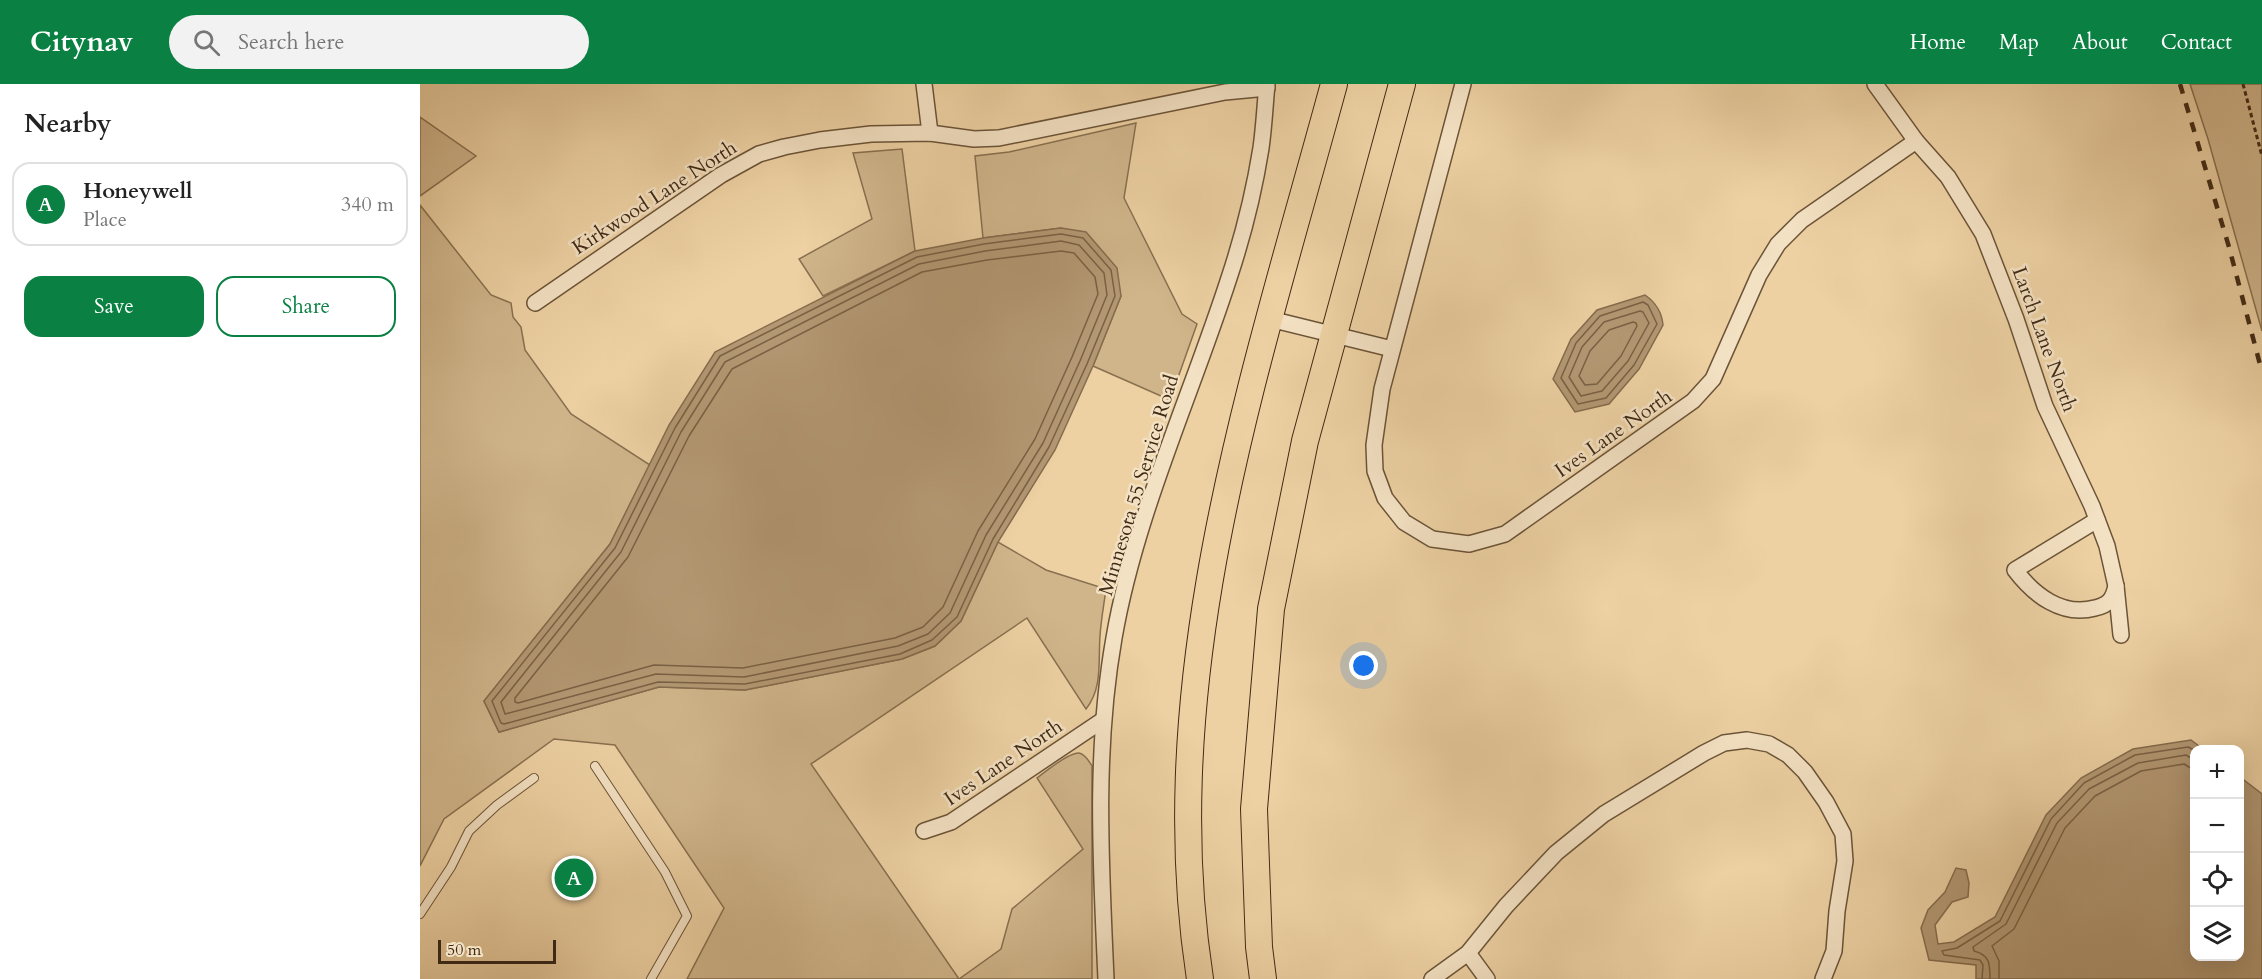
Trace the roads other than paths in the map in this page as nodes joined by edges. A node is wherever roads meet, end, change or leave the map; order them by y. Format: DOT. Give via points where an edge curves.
graph roads {
  1 [pos="924,84"];
  2 [pos="1334,84"];
  3 [pos="1402,84"];
  4 [pos="1463,84"];
  5 [pos="1875,84"];
  6 [pos="1267,86"];
  7 [pos="930,133"];
  8 [pos="1916,141"];
  9 [pos="534,303"];
  10 [pos="1270,319"];
  11 [pos="1334,335"];
  12 [pos="1392,349"];
  13 [pos="2097,520"];
  14 [pos="2116,586"];
  15 [pos="2121,635"];
  16 [pos="1103,720"];
  17 [pos="595,766"];
  18 [pos="534,778"];
  19 [pos="924,831"];
  20 [pos="420,914"];
  21 [pos="1468,953"];
  22 [pos="651,979"];
  23 [pos="1106,979"];
  24 [pos="1200,979"];
  25 [pos="1263,979"];
  26 [pos="1432,979"];
  27 [pos="1487,979"];
  28 [pos="1823,979"];
  1 -- 7 [label="street"];
  2 -- 10 [label="highway"];
  3 -- 11 [label="highway"];
  4 -- 12 [label="street, Ives Lane North"];
  5 -- 8 [label="street, Larch Lane North"];
  6 -- 7 [label="street, Kirkwood Lane North" via="999,138"];
  6 -- 16 [label="street, Minnesota 55 Service Road" via="1261,148 1248,212 1134,553 1114,637"];
  7 -- 9 [label="street, Kirkwood Lane North" via="837,137 759,154 721,175"];
  8 -- 12 [label="street, Ives Lane North" via="1802,220 1778,244 1759,275 1713,379 1693,402 1505,534 1468,544 1432,538 1404,522 1385,498 1375,471 1374,445"];
  8 -- 13 [label="street, Larch Lane North" via="1948,177 1983,234 2045,406"];
  10 -- 11 [label="street"];
  10 -- 24 [label="highway" via="1225,494 1190,718 1189,873"];
  11 -- 12 [label="street"];
  11 -- 25 [label="highway" via="1305,441 1271,609 1254,809"];
  13 -- 14 [label="street, Larch Lane North"];
  13 -- 14 [label="street" via="2015,570 2041,597 2063,608 2085,611 2103,606 2113,599"];
  14 -- 15 [label="street, Larch Lane North"];
  16 -- 19 [label="street, Ives Lane North" via="951,822"];
  16 -- 23 [label="street, Minnesota 55 Service Road" via="1099,811"];
  17 -- 22 [label="lane" via="665,872 687,915"];
  18 -- 20 [label="lane" via="469,831"];
  21 -- 26 [label="street"];
  21 -- 27 [label="street"];
  21 -- 28 [label="street" via="1556,853 1604,814 1724,743 1747,740 1769,744 1788,755 1826,802 1843,834 1845,861 1834,951"];
}
